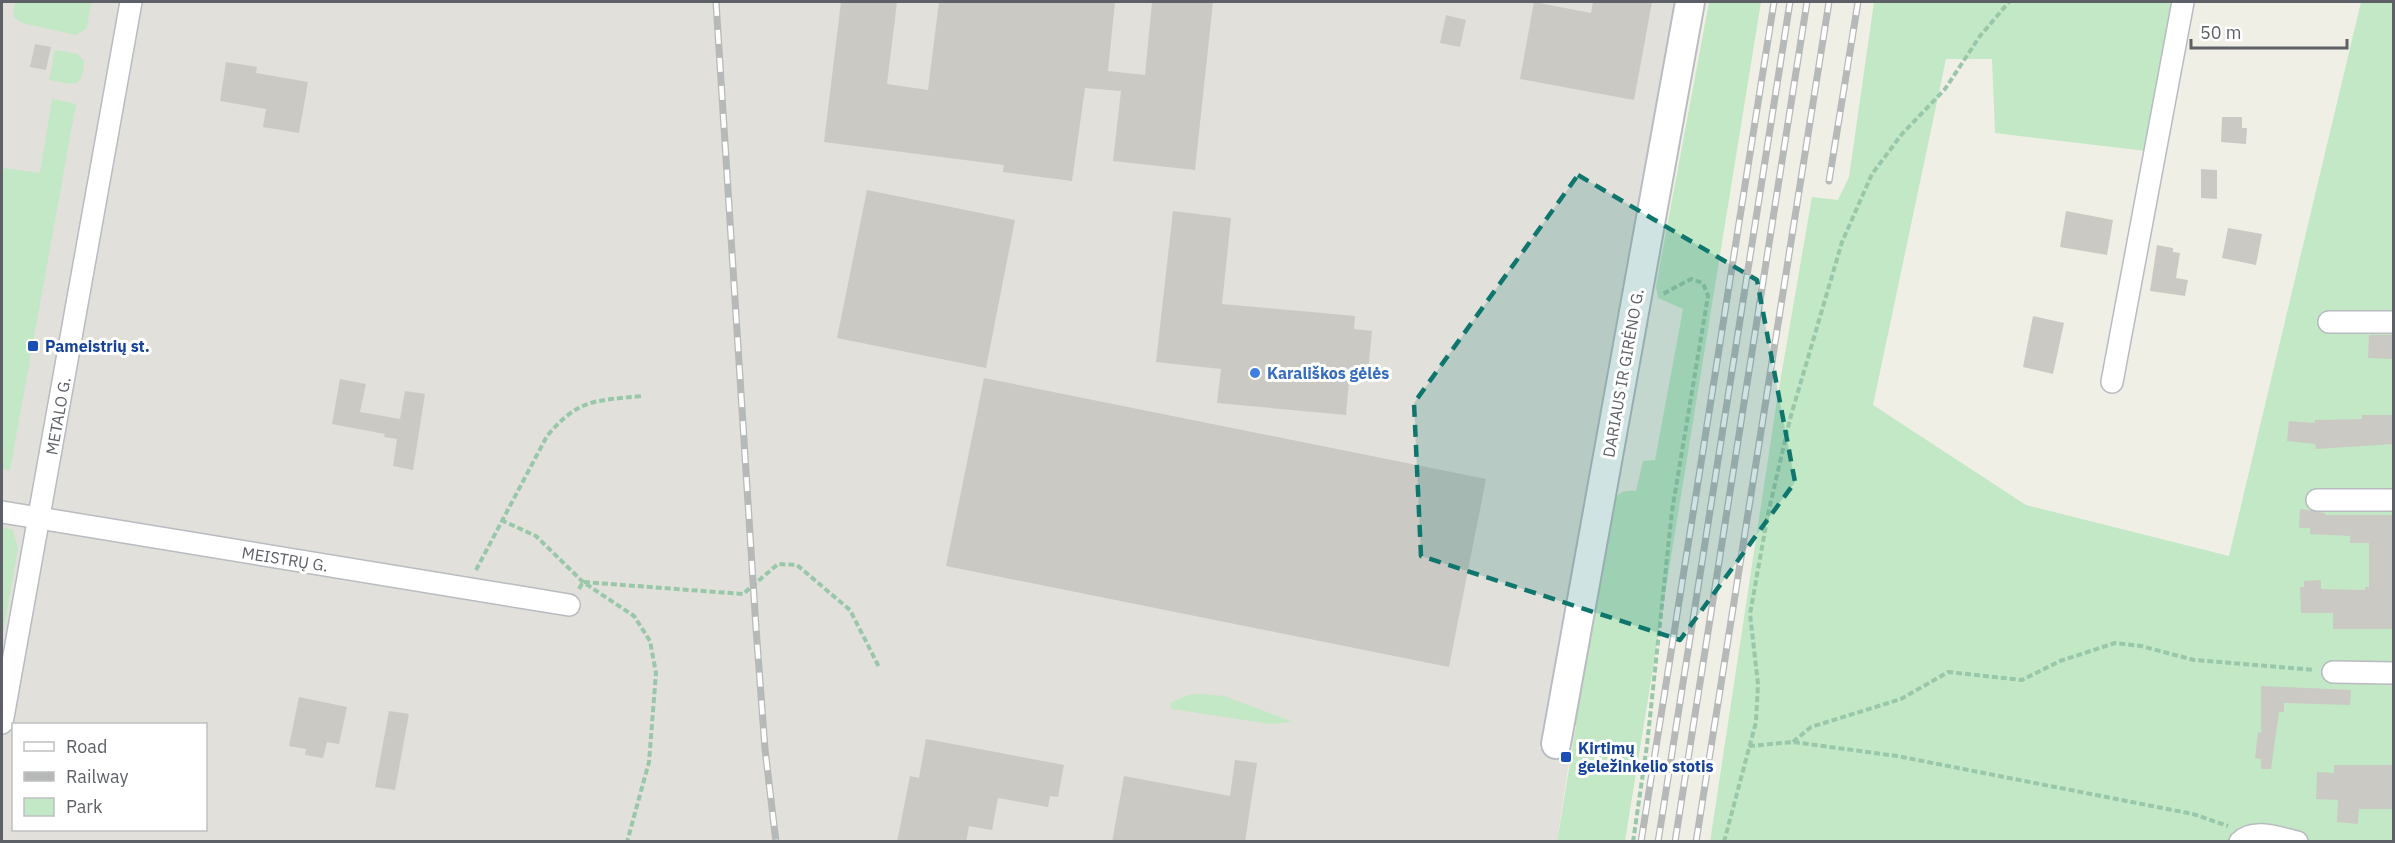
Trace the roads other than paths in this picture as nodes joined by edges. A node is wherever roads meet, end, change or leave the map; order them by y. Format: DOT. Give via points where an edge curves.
graph roads {
  1 [pos="131,2"];
  2 [pos="1690,2"];
  3 [pos="2183,2"];
  4 [pos="2329,322"];
  5 [pos="2394,322"];
  6 [pos="2112,382"];
  7 [pos="2317,500"];
  8 [pos="2394,500"];
  9 [pos="2,512"];
  10 [pos="40,519"];
  11 [pos="569,605"];
  12 [pos="2333,672"];
  13 [pos="2394,673"];
  14 [pos="2,723"];
  15 [pos="1556,744"];
  16 [pos="2243,838"];
  17 [pos="2297,842"];
  1 -- 10 [label="street, METALO G."];
  2 -- 15 [label="street, DARIAUS IR GIRĖNO G."];
  3 -- 6 [label="street"];
  4 -- 5 [label="street"];
  7 -- 8 [label="street"];
  9 -- 10 [label="street, MEISTRŲ G."];
  10 -- 11 [label="street, MEISTRŲ G."];
  10 -- 14 [label="street, METALO G."];
  12 -- 13 [label="street"];
  16 -- 17 [label="street" via="2257,834"];
}
